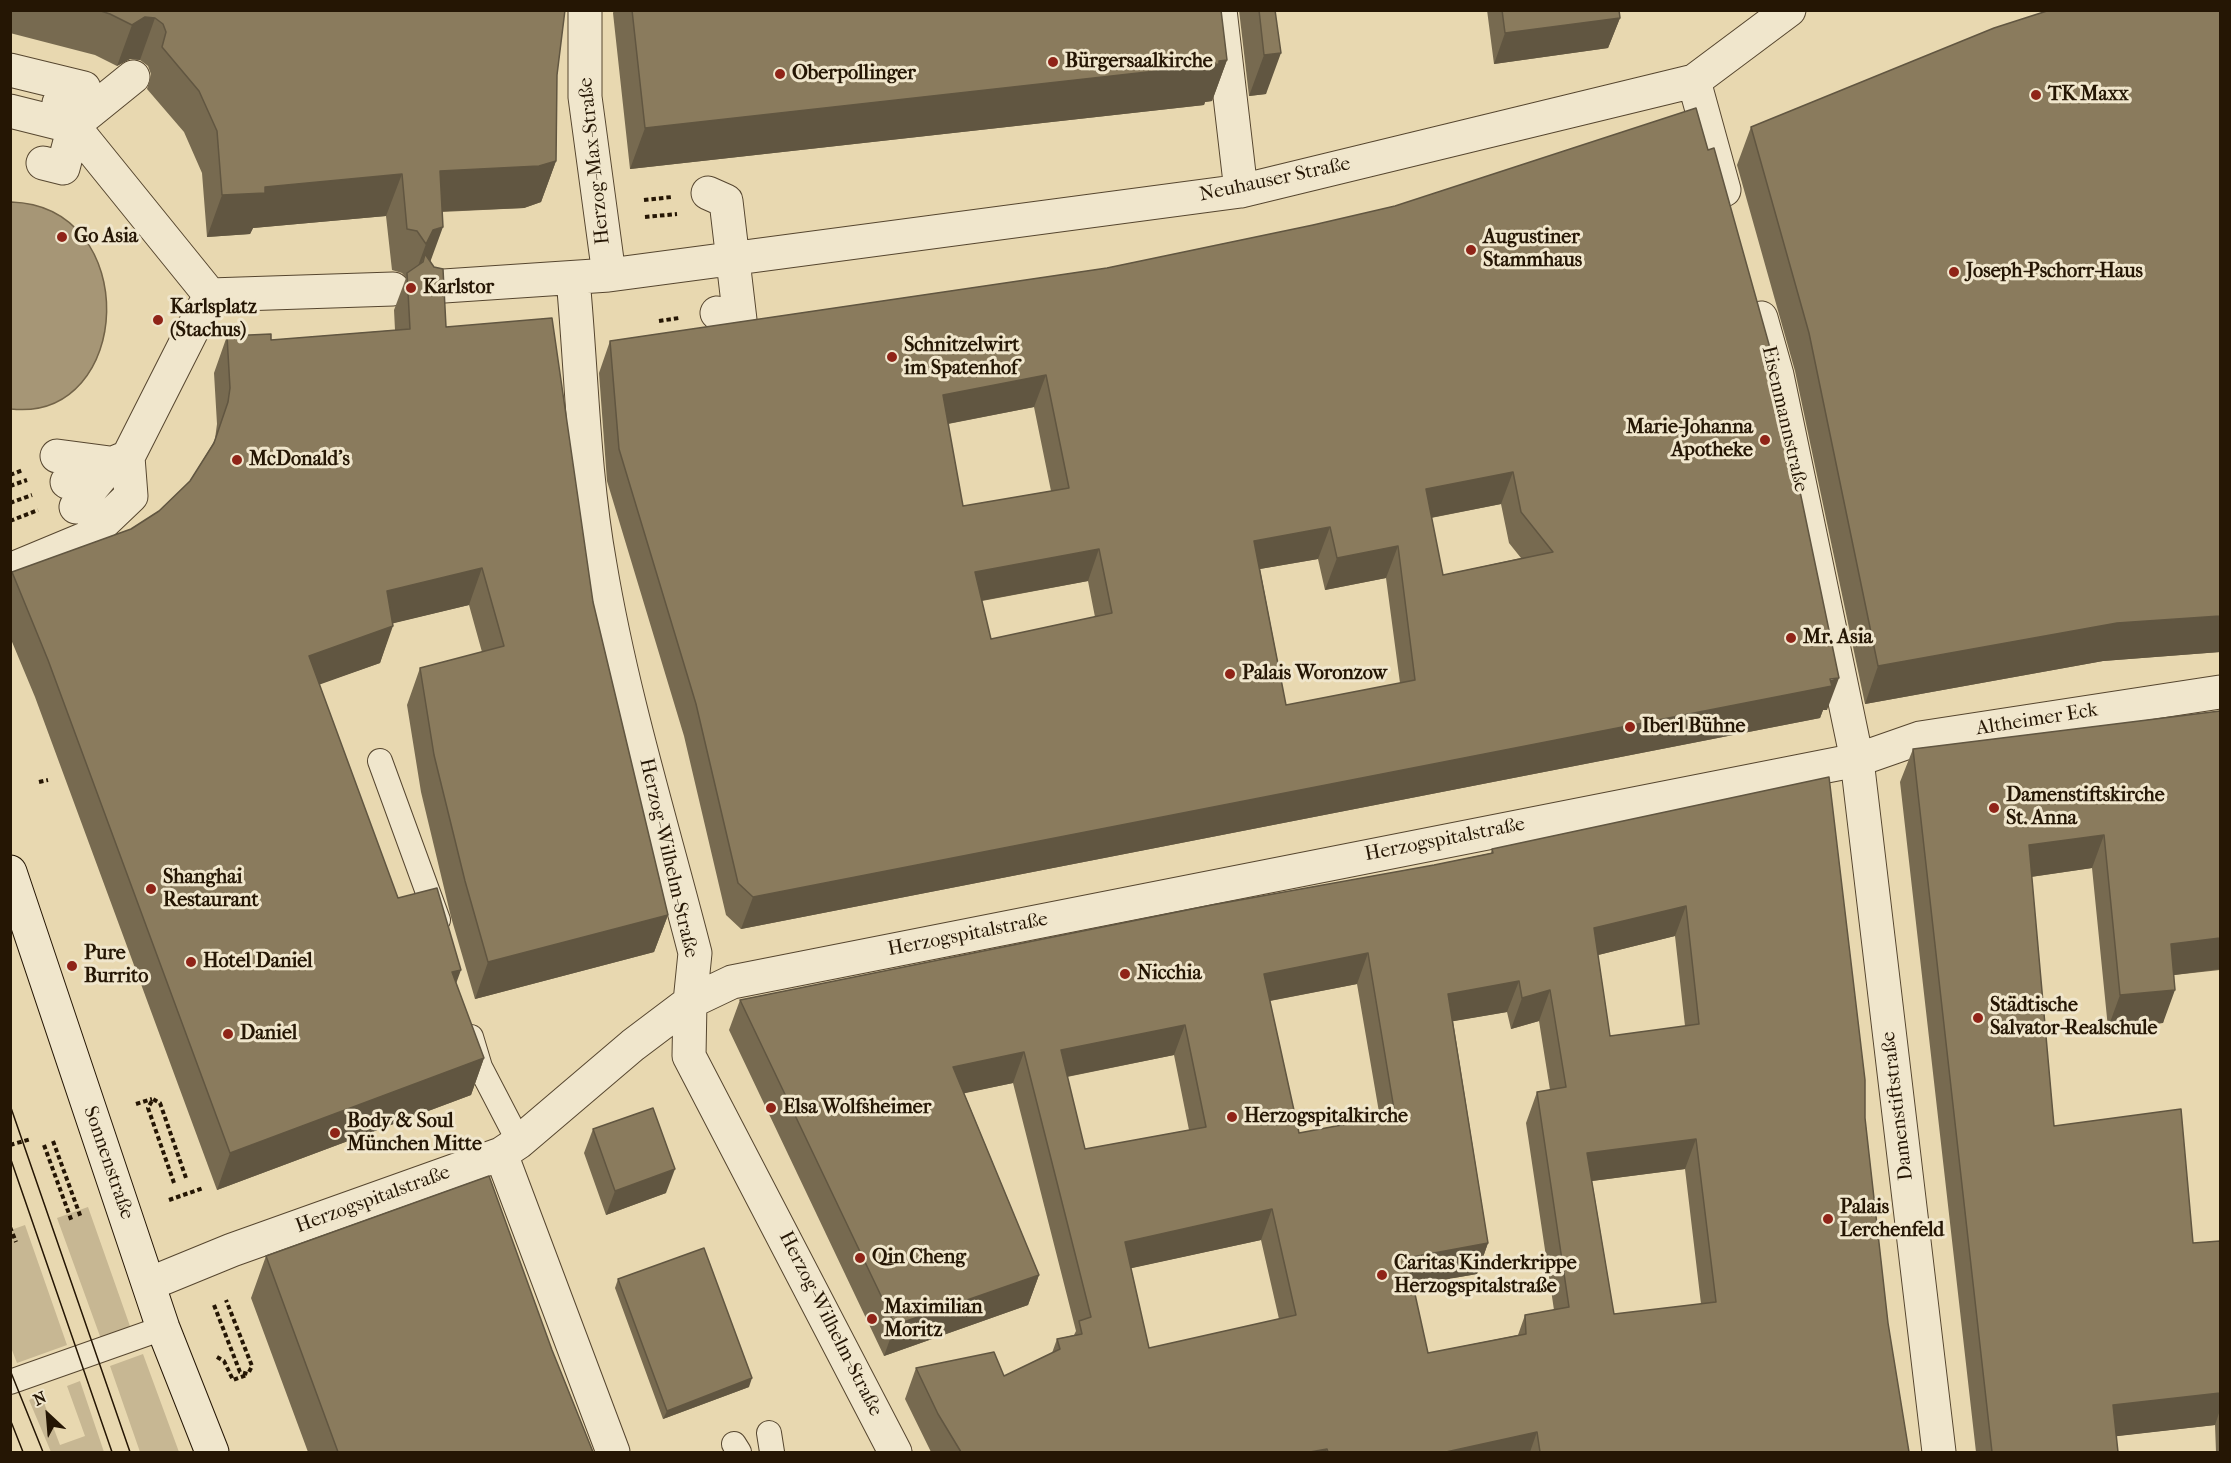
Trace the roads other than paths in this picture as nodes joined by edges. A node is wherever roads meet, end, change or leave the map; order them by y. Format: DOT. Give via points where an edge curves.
graph roads {
  1 [pos="585,10"];
  2 [pos="1220,10"];
  3 [pos="1789,10"];
  4 [pos="10,70"];
  5 [pos="133,77"];
  6 [pos="1694,81"];
  7 [pos="10,111"];
  8 [pos="55,136"];
  9 [pos="1241,191"];
  10 [pos="715,201"];
  11 [pos="1733,219"];
  12 [pos="733,259"];
  13 [pos="609,275"];
  14 [pos="573,279"];
  15 [pos="1752,286"];
  16 [pos="429,287"];
  17 [pos="393,289"];
  18 [pos="210,295"];
  19 [pos="726,321"];
  20 [pos="120,460"];
  21 [pos="10,570"];
  22 [pos="2220,692"];
  23 [pos="1857,760"];
  24 [pos="380,761"];
  25 [pos="10,872"];
  26 [pos="442,937"];
  27 [pos="690,1002"];
  28 [pos="464,1013"];
  29 [pos="510,1148"];
  30 [pos="149,1284"];
  31 [pos="164,1328"];
  32 [pos="10,1382"];
  33 [pos="213,1452"];
  34 [pos="613,1452"];
  35 [pos="895,1452"];
  36 [pos="1939,1452"];
  1 -- 13 [label="street, Herzog-Max-Straße" via="585,97"];
  2 -- 9 [label="street"];
  3 -- 6 [label="street, Neuhauser Straße"];
  4 -- 8 [label="street" via="84,88"];
  5 -- 8 [label="street"];
  6 -- 9 [label="street, Neuhauser Straße"];
  6 -- 11 [label="street"];
  7 -- 8 [label="street"];
  8 -- 18 [label="street"];
  9 -- 12 [label="street, Neuhauser Straße"];
  10 -- 12 [label="street"];
  12 -- 13 [label="street, Neuhauser Straße"];
  12 -- 19 [label="street"];
  13 -- 14 [label="street, Neuhauser Straße"];
  14 -- 16 [label="street, Neuhauser Straße"];
  14 -- 27 [label="street, Herzog-Wilhelm-Straße" via="587,482 611,625 695,953"];
  15 -- 23 [label="street, Eisenmannstraße" via="1777,375"];
  17 -- 18 [label="street"];
  18 -- 20 [label="street"];
  20 -- 20 [label="street" via="67,482"];
  20 -- 21 [label="street" via="131,496 87,538"];
  22 -- 23 [label="street, Altheimer Eck" via="1920,738"];
  23 -- 27 [label="street, Herzogspitalstraße" via="732,982"];
  23 -- 36 [label="street, Damenstiftstraße"];
  24 -- 26 [label="lane"];
  25 -- 30 [label="street, Sonnenstraße"];
  27 -- 29 [label="street, Herzogspitalstraße" via="633,1044"];
  27 -- 35 [label="street, Herzog-Wilhelm-Straße" via="689,1056"];
  28 -- 29 [label="lane"];
  29 -- 30 [label="street, Herzogspitalstraße"];
  29 -- 34 [label="street"];
  30 -- 31 [label="street, Sonnenstraße"];
  31 -- 32 [label="lane"];
  31 -- 33 [label="street, Sonnenstraße"];
}
